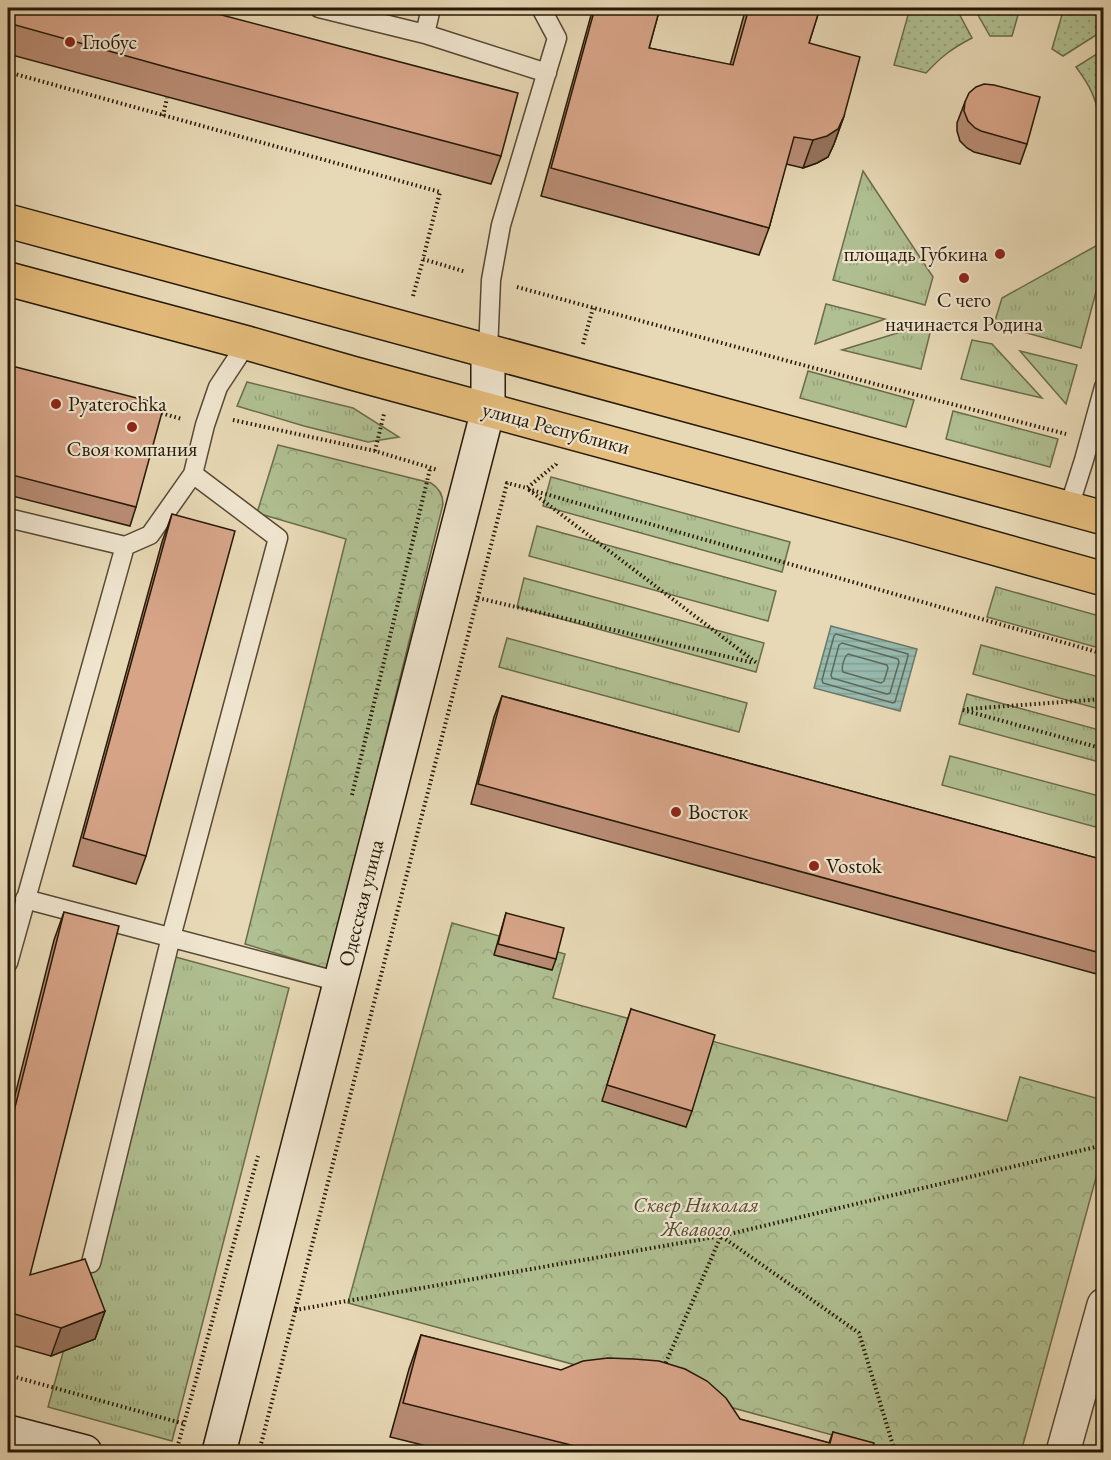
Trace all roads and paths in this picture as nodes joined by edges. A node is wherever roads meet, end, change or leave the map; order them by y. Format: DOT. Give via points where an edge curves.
graph roads {
  1 [pos="319,8"];
  2 [pos="431,8"];
  3 [pos="541,8"];
  4 [pos="425,34"];
  5 [pos="8,72"];
  6 [pos="547,73"];
  7 [pos="167,98"];
  8 [pos="8,221"];
  9 [pos="8,279"];
  10 [pos="247,343"];
  11 [pos="488,351"];
  12 [pos="799,364"];
  13 [pos="1104,387"];
  14 [pos="1097,408"];
  15 [pos="488,410"];
  16 [pos="564,431"];
  17 [pos="375,451"];
  18 [pos="193,474"];
  19 [pos="527,488"];
  20 [pos="1069,507"];
  21 [pos="8,518"];
  22 [pos="1104,518"];
  23 [pos="125,546"];
  24 [pos="1104,579"];
  25 [pos="478,598"];
  26 [pos="1104,654"];
  27 [pos="1104,699"];
  28 [pos="1104,749"];
  29 [pos="350,801"];
  30 [pos="25,899"];
  31 [pos="171,937"];
  32 [pos="8,963"];
  33 [pos="340,982"];
  34 [pos="1104,1144"];
  35 [pos="261,1147"];
  36 [pos="721,1236"];
  37 [pos="91,1263"];
  38 [pos="1104,1305"];
  39 [pos="296,1310"];
  40 [pos="8,1375"];
  41 [pos="660,1376"];
  42 [pos="185,1424"];
  43 [pos="8,1432"];
  44 [pos="221,1444"];
  45 [pos="261,1445"];
  46 [pos="85,1452"];
  47 [pos="176,1452"];
  48 [pos="259,1452"];
  49 [pos="895,1452"];
  50 [pos="1063,1452"];
  1 -- 4 [label="lane"];
  2 -- 4 [label="lane"];
  3 -- 6 [label="lane" via="557,38"];
  4 -- 6 [label="lane"];
  5 -- 7 [label="path" via="163,116"];
  6 -- 11 [label="lane" via="501,225 491,280"];
  8 -- 11 [label="main road"];
  9 -- 10 [label="main road, улица Республики"];
  10 -- 15 [label="main road, улица Республики"];
  10 -- 18 [label="lane" via="218,387"];
  11 -- 15 [label="street, Одесская улица"];
  11 -- 20 [label="main road"];
  12 -- 14 [label="path" via="1071,435"];
  13 -- 14 [label="lane"];
  14 -- 20 [label="lane"];
  15 -- 16 [label="main road, улица Республики"];
  15 -- 33 [label="street, Одесская улица"];
  16 -- 19 [label="path" via="556,464"];
  16 -- 24 [label="main road, улица Республики"];
  17 -- 29 [label="path" via="430,469"];
  18 -- 23 [label="lane" via="150,535"];
  18 -- 31 [label="lane" via="278,538"];
  19 -- 25 [label="path" via="758,664"];
  19 -- 26 [label="path"];
  19 -- 39 [label="path" via="507,483"];
  20 -- 22 [label="main road"];
  21 -- 23 [label="lane"];
  23 -- 30 [label="lane"];
  27 -- 28 [label="path" via="963,710"];
  30 -- 31 [label="lane"];
  30 -- 32 [label="lane"];
  31 -- 33 [label="lane"];
  31 -- 37 [label="lane"];
  33 -- 44 [label="street, Одесская улица"];
  34 -- 36 [label="path"];
  35 -- 42 [label="path"];
  36 -- 39 [label="path"];
  36 -- 41 [label="path"];
  36 -- 49 [label="path" via="859,1333"];
  38 -- 50 [label="street"];
  39 -- 45 [label="path"];
  40 -- 42 [label="path"];
  42 -- 44 [label="path"];
  42 -- 47 [label="path"];
  43 -- 46 [label="street"];
  44 -- 45 [label="path"];
  45 -- 48 [label="path"];
}
